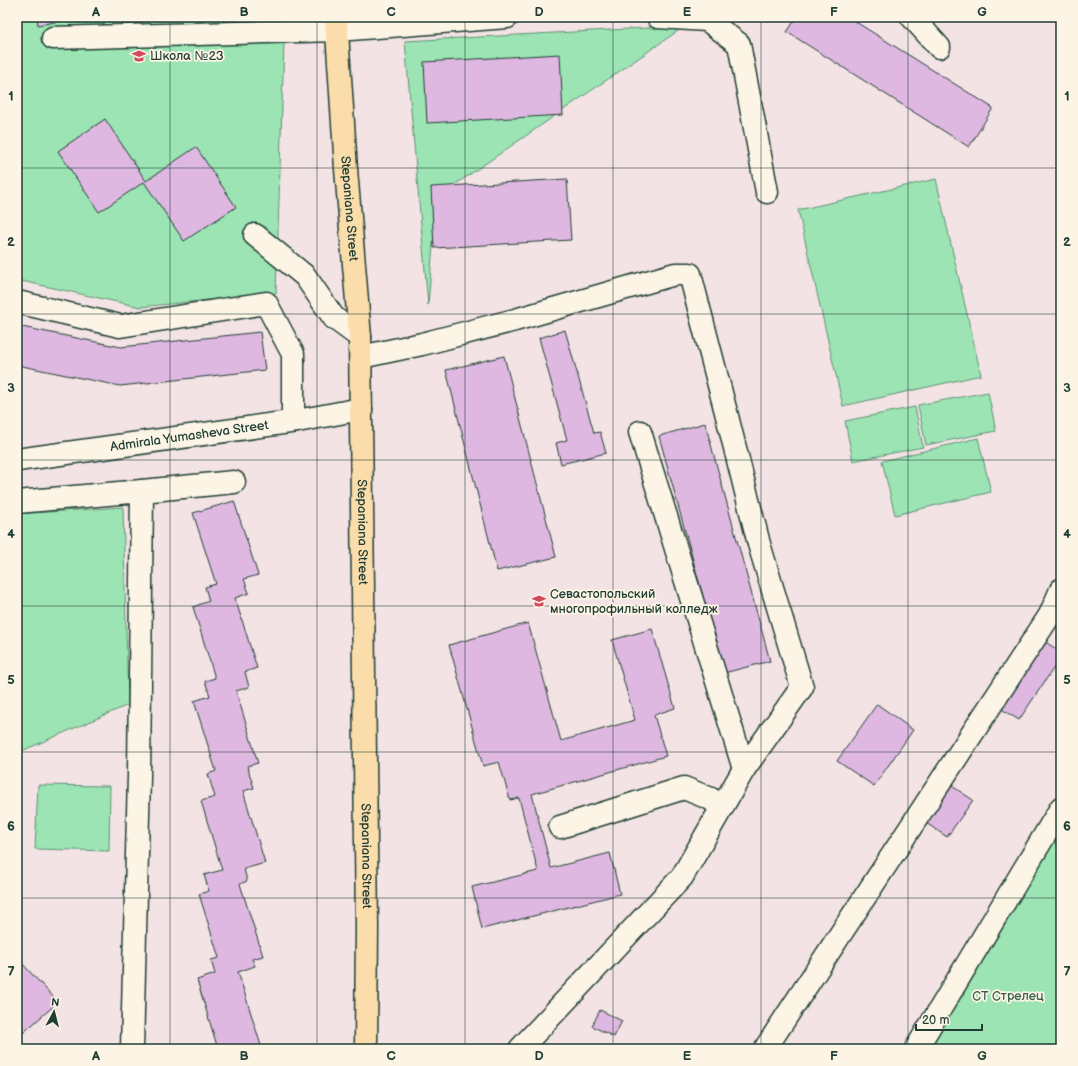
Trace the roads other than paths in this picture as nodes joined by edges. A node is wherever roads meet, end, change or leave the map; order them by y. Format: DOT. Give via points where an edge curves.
graph roads {
  1 [pos="507,17"];
  2 [pos="658,17"];
  3 [pos="912,17"];
  4 [pos="336,23"];
  5 [pos="52,38"];
  6 [pos="939,47"];
  7 [pos="767,192"];
  8 [pos="255,234"];
  9 [pos="17,302"];
  10 [pos="360,347"];
  11 [pos="361,409"];
  12 [pos="297,421"];
  13 [pos="640,432"];
  14 [pos="17,460"];
  15 [pos="234,482"];
  16 [pos="142,492"];
  17 [pos="17,502"];
  18 [pos="1061,590"];
  19 [pos="744,769"];
  20 [pos="722,808"];
  21 [pos="1061,808"];
  22 [pos="560,827"];
  23 [pos="132,1049"];
  24 [pos="366,1049"];
  25 [pos="520,1049"];
  26 [pos="765,1049"];
  27 [pos="916,1049"];
  1 -- 4 [label="street"];
  2 -- 7 [label="street" via="707,20 739,44"];
  3 -- 6 [label="street"];
  4 -- 5 [label="street"];
  4 -- 10 [label="main road, Stepaniana Street"];
  8 -- 10 [label="street" via="305,276 334,318"];
  9 -- 12 [label="street" via="120,326 266,303 293,354 293,410"];
  10 -- 11 [label="main road, Stepaniana Street"];
  10 -- 19 [label="street" via="422,344 676,274 690,274 759,544 802,687"];
  11 -- 12 [label="street, Admirala Yumasheva Street"];
  11 -- 24 [label="main road, Stepaniana Street"];
  12 -- 14 [label="street, Admirala Yumasheva Street"];
  13 -- 19 [label="street"];
  15 -- 16 [label="street"];
  16 -- 17 [label="street"];
  16 -- 23 [label="street" via="139,776"];
  18 -- 26 [label="street" via="1050,615"];
  19 -- 20 [label="street"];
  20 -- 22 [label="street" via="711,799 684,788"];
  20 -- 25 [label="street" via="682,877"];
  21 -- 27 [label="street"];
}
